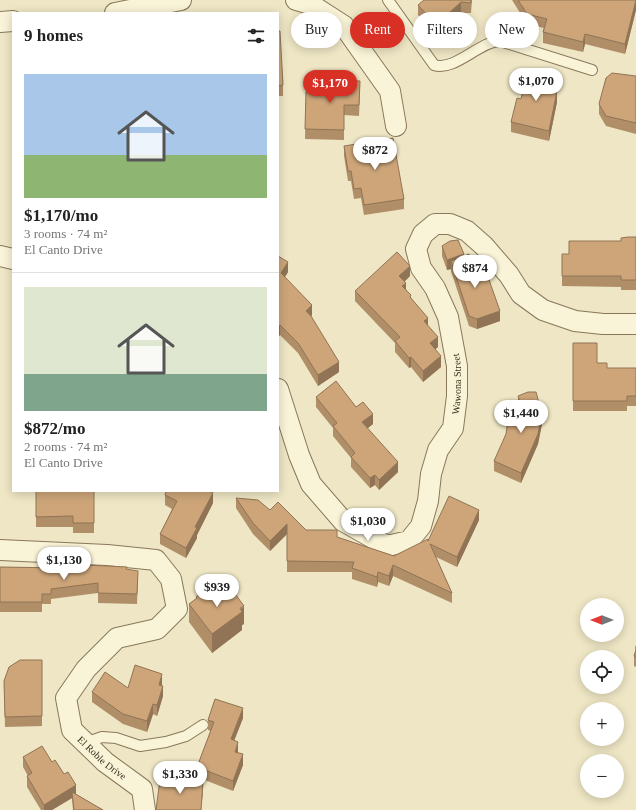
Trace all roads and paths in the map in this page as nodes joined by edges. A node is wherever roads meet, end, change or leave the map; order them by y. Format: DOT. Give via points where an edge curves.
graph roads {
  1 [pos="181,0"];
  2 [pos="296,0"];
  3 [pos="388,0"];
  4 [pos="120,12"];
  5 [pos="12,21"];
  6 [pos="0,22"];
  7 [pos="592,70"];
  8 [pos="396,126"];
  9 [pos="0,256"];
  10 [pos="12,259"];
  11 [pos="636,324"];
  12 [pos="279,392"];
  13 [pos="0,550"];
  14 [pos="203,725"];
  15 [pos="85,743"];
  16 [pos="145,810"];
  1 -- 4 [label="street"];
  2 -- 8 [label="street" via="310,4 344,26 390,91"];
  3 -- 7 [label="lane" via="434,65 439,67 462,59 493,41 500,41"];
  5 -- 6 [label="street"];
  9 -- 10 [label="street"];
  11 -- 12 [label="street, Wawona Street" via="575,322 543,310 521,294 509,275 467,231 450,224 436,224 423,234 416,249 421,268 436,288 448,317 458,366 458,396 453,428 438,450 431,474 428,501 421,526 409,540 387,546 343,521 311,484"];
  13 -- 15 [label="street, El Roble Drive" via="156,560 171,578 177,609 157,629 117,638 86,669 66,698 72,730"];
  14 -- 15 [label="lane" via="186,736 140,746 116,738 102,737"];
  15 -- 16 [label="street, El Roble Drive" via="105,762 142,789"];
}
